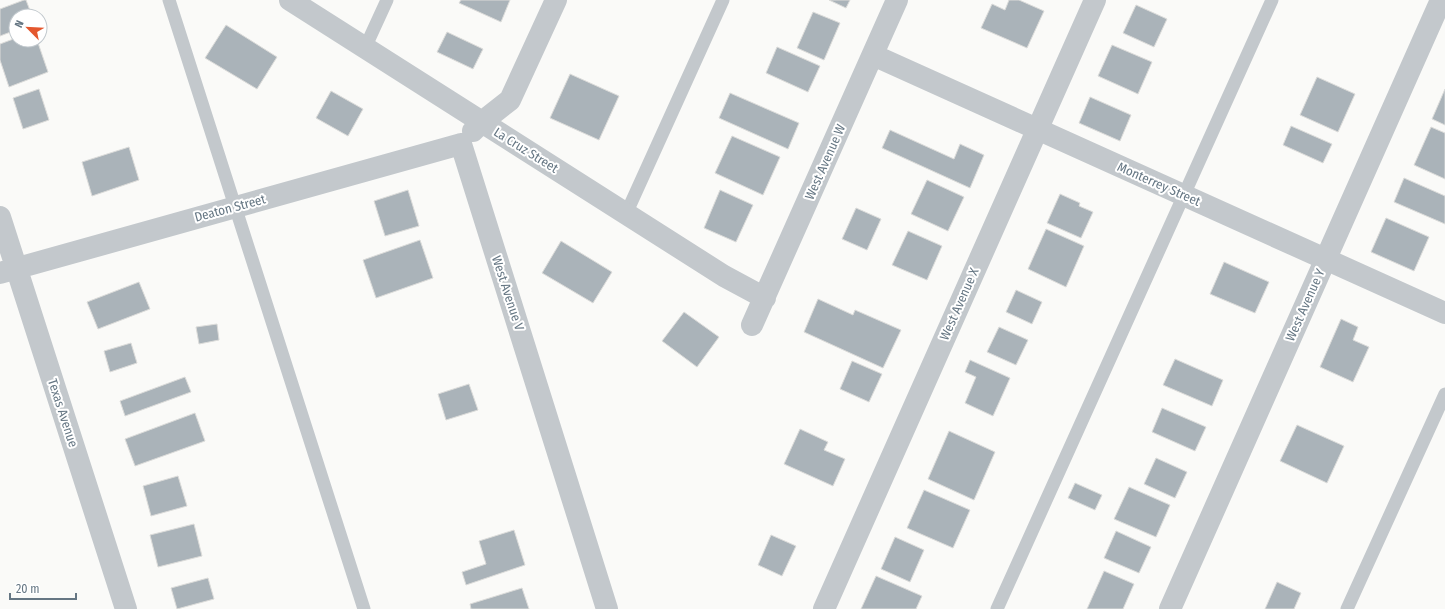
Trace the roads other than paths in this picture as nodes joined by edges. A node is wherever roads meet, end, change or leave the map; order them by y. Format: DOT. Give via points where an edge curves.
graph roads {
  1 [pos="169,0"];
  2 [pos="290,0"];
  3 [pos="387,0"];
  4 [pos="556,0"];
  5 [pos="723,0"];
  6 [pos="897,0"];
  7 [pos="1095,0"];
  8 [pos="1272,0"];
  9 [pos="1441,0"];
  10 [pos="365,48"];
  11 [pos="873,55"];
  12 [pos="482,122"];
  13 [pos="1037,129"];
  14 [pos="461,144"];
  15 [pos="1184,195"];
  16 [pos="235,206"];
  17 [pos="626,214"];
  18 [pos="0,217"];
  19 [pos="1325,259"];
  20 [pos="9,270"];
  21 [pos="764,298"];
  22 [pos="1445,313"];
  23 [pos="752,325"];
  24 [pos="1445,394"];
  25 [pos="126,609"];
  26 [pos="364,609"];
  27 [pos="608,609"];
  28 [pos="824,609"];
  29 [pos="997,609"];
  30 [pos="1170,609"];
  31 [pos="1348,609"];
  1 -- 16 [label="lane"];
  2 -- 10 [label="street, La Cruz Street"];
  3 -- 10 [label="lane"];
  4 -- 12 [label="street" via="510,100"];
  5 -- 17 [label="lane"];
  6 -- 11 [label="street, West Avenue W"];
  7 -- 13 [label="street, West Avenue X"];
  8 -- 15 [label="lane"];
  9 -- 19 [label="street, West Avenue Y"];
  10 -- 12 [label="street, La Cruz Street"];
  11 -- 13 [label="street, Monterrey Street"];
  11 -- 21 [label="street, West Avenue W"];
  12 -- 14 [label="street"];
  12 -- 17 [label="street, La Cruz Street"];
  13 -- 15 [label="street, Monterrey Street"];
  13 -- 28 [label="street, West Avenue X"];
  14 -- 16 [label="street, Deaton Street"];
  14 -- 27 [label="street, West Avenue V"];
  15 -- 19 [label="street, Monterrey Street"];
  15 -- 29 [label="lane"];
  16 -- 20 [label="street, Deaton Street"];
  16 -- 26 [label="lane"];
  17 -- 21 [label="street, La Cruz Street" via="724,276"];
  18 -- 20 [label="street, Texas Avenue"];
  19 -- 22 [label="street, Monterrey Street"];
  19 -- 30 [label="street, West Avenue Y"];
  20 -- 25 [label="street, Texas Avenue"];
  21 -- 23 [label="street, West Avenue W"];
  24 -- 31 [label="lane"];
}
